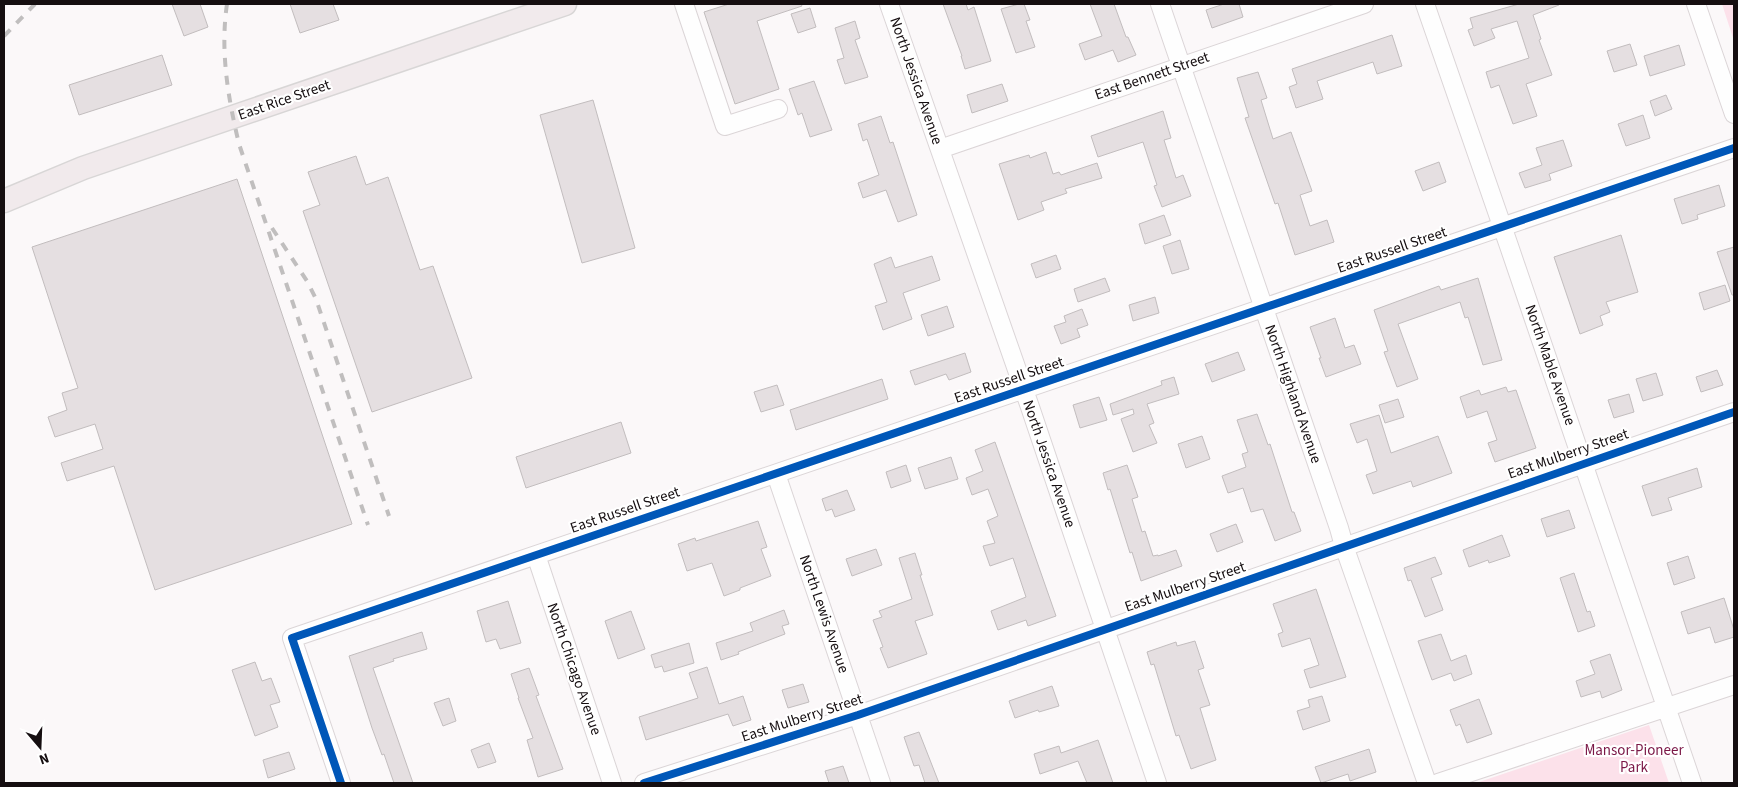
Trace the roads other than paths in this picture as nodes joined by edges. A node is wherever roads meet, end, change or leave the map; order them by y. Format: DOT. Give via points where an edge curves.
graph roads {
  1 [pos="566,4"];
  2 [pos="684,4"];
  3 [pos="889,4"];
  4 [pos="1160,4"];
  5 [pos="1364,4"];
  6 [pos="1425,4"];
  7 [pos="1696,4"];
  8 [pos="1181,66"];
  9 [pos="778,109"];
  10 [pos="1734,114"];
  11 [pos="1734,148"];
  12 [pos="940,149"];
  13 [pos="4,201"];
  14 [pos="1503,227"];
  15 [pos="1264,309"];
  16 [pos="1024,389"];
  17 [pos="1734,412"];
  18 [pos="1584,463"];
  19 [pos="776,474"];
  20 [pos="1344,546"];
  21 [pos="536,555"];
  22 [pos="1104,630"];
  23 [pos="1734,685"];
  24 [pos="1666,709"];
  25 [pos="858,715"];
  26 [pos="341,783"];
  27 [pos="612,783"];
  28 [pos="644,783"];
  29 [pos="881,783"];
  30 [pos="1157,783"];
  31 [pos="1427,783"];
  32 [pos="1438,783"];
  33 [pos="1692,783"];
  1 -- 13 [label="main road, East Rice Street" via="83,168"];
  2 -- 9 [label="street" via="725,126"];
  3 -- 12 [label="street, North Jessica Avenue"];
  4 -- 8 [label="street, North Highland Avenue"];
  5 -- 8 [label="street, East Bennett Street"];
  6 -- 14 [label="street, North Mable Avenue"];
  7 -- 10 [label="street"];
  8 -- 12 [label="street, East Bennett Street"];
  8 -- 15 [label="street, North Highland Avenue"];
  11 -- 14 [label="street, East Russell Street"];
  12 -- 16 [label="street, North Jessica Avenue"];
  14 -- 15 [label="street, East Russell Street"];
  14 -- 18 [label="street, North Mable Avenue"];
  15 -- 16 [label="street, East Russell Street"];
  15 -- 20 [label="street, North Highland Avenue"];
  16 -- 19 [label="street, East Russell Street"];
  16 -- 22 [label="street, North Jessica Avenue"];
  17 -- 18 [label="street, East Mulberry Street"];
  18 -- 20 [label="street, East Mulberry Street"];
  18 -- 24 [label="street, North Mable Avenue"];
  19 -- 21 [label="street, East Russell Street"];
  19 -- 25 [label="street, North Lewis Avenue"];
  20 -- 22 [label="street, East Mulberry Street"];
  20 -- 31 [label="street, North Highland Avenue"];
  21 -- 26 [label="street, East Russell Street" via="292,638"];
  21 -- 27 [label="street, North Chicago Avenue"];
  22 -- 25 [label="street, East Mulberry Street"];
  22 -- 30 [label="street, North Jessica Avenue"];
  23 -- 24 [label="street"];
  24 -- 32 [label="street"];
  24 -- 33 [label="street, North Mable Avenue"];
  25 -- 28 [label="street, East Mulberry Street"];
  25 -- 29 [label="street, North Lewis Avenue"];
}
